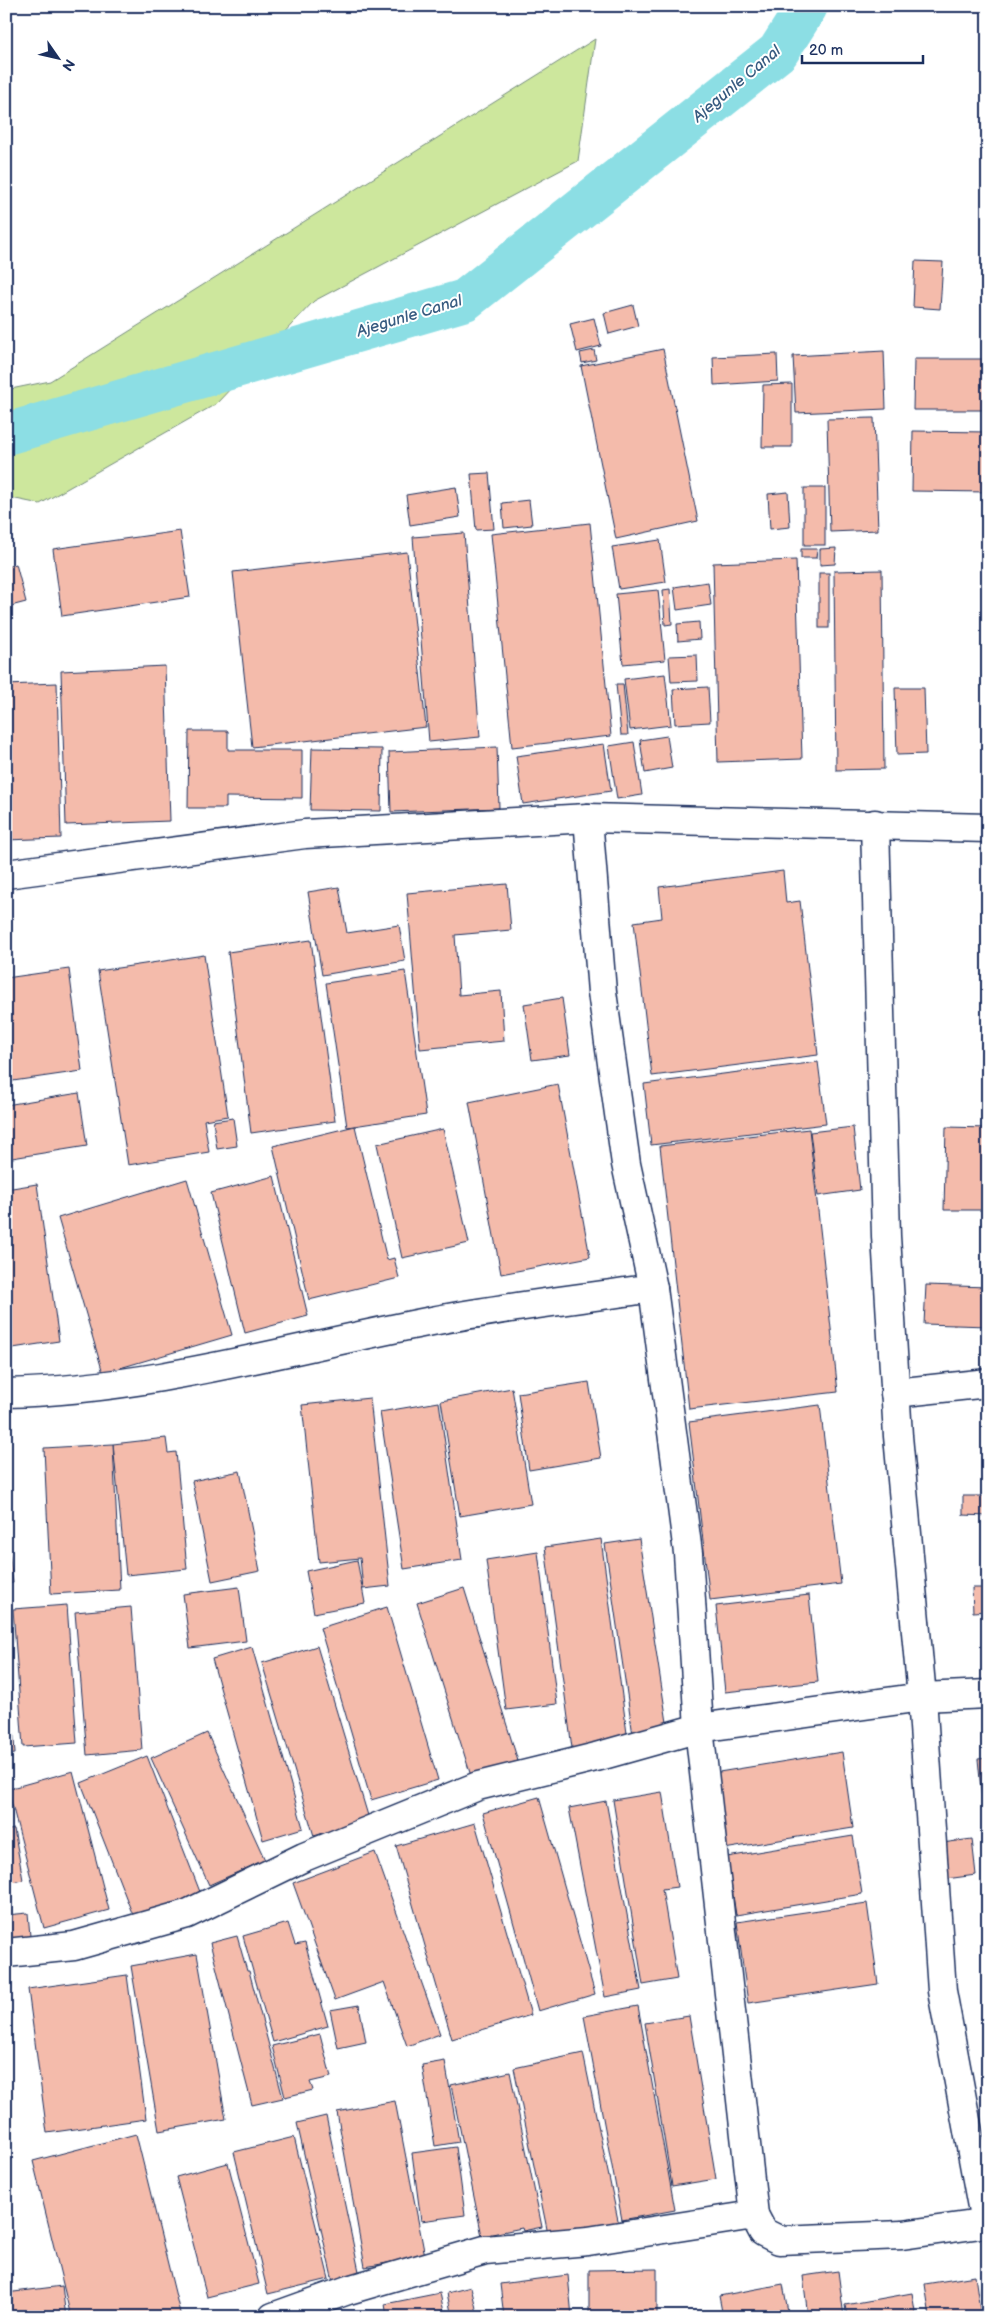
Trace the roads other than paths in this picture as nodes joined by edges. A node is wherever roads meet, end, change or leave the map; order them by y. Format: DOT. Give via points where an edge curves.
graph roads {
  1 [pos="588,818"];
  2 [pos="875,824"];
  3 [pos="988,828"];
  4 [pos="6,874"];
  5 [pos="653,1288"];
  6 [pos="988,1383"];
  7 [pos="6,1393"];
  8 [pos="895,1393"];
  9 [pos="988,1694"];
  10 [pos="922,1697"];
  11 [pos="699,1728"];
  12 [pos="6,1953"];
  13 [pos="754,2215"];
  14 [pos="987,2223"];
  15 [pos="272,2317"];
  1 -- 2 [label="street"];
  1 -- 4 [label="street" via="305,834"];
  1 -- 5 [label="street" via="605,1011 626,1164"];
  2 -- 3 [label="street"];
  2 -- 8 [label="street" via="886,1236"];
  5 -- 7 [label="street" via="433,1321 167,1376 54,1392"];
  5 -- 11 [label="street" via="688,1553"];
  6 -- 8 [label="street"];
  8 -- 10 [label="street"];
  9 -- 10 [label="street"];
  10 -- 11 [label="street"];
  10 -- 14 [label="street" via="942,1990"];
  11 -- 12 [label="street" via="478,1786 304,1857 187,1914 74,1946"];
  11 -- 13 [label="street"];
  13 -- 14 [label="street" via="763,2232 779,2240 902,2235"];
  13 -- 15 [label="street" via="588,2241 485,2250 348,2290"];
}
